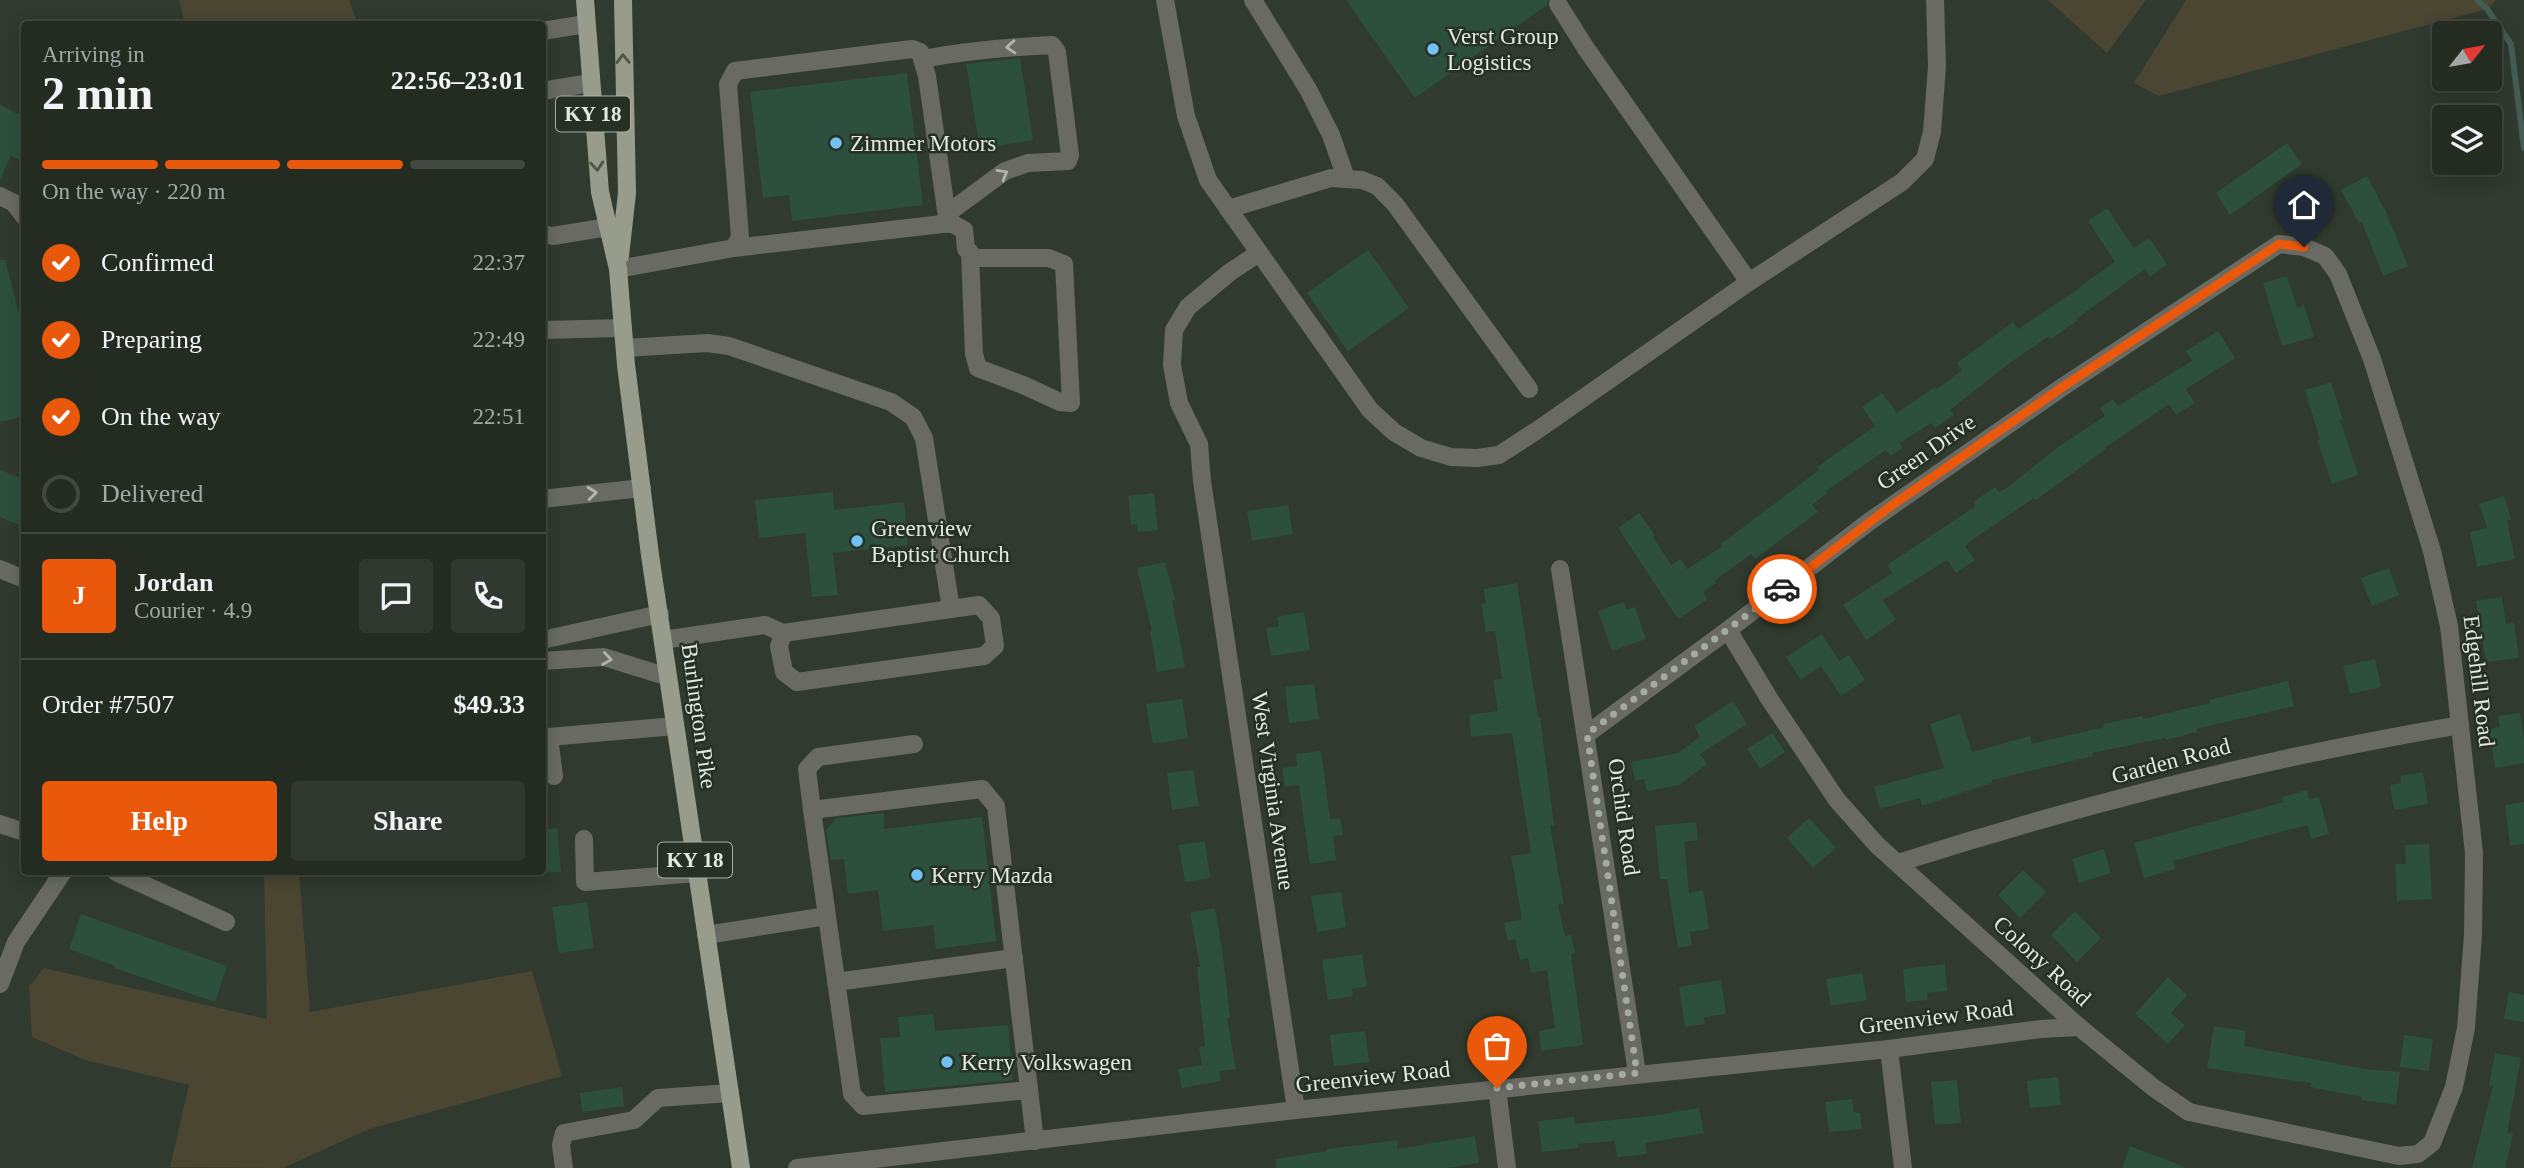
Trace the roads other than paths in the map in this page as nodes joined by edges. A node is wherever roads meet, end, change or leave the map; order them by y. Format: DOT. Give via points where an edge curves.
graph roads {
  1 [pos="585,0"];
  2 [pos="622,0"];
  3 [pos="1164,0"];
  4 [pos="1253,0"];
  5 [pos="1935,0"];
  6 [pos="1558,4"];
  7 [pos="586,24"];
  8 [pos="546,30"];
  9 [pos="922,59"];
  10 [pos="590,83"];
  11 [pos="546,90"];
  12 [pos="1346,178"];
  13 [pos="0,197"];
  14 [pos="1228,209"];
  15 [pos="21,212"];
  16 [pos="948,218"];
  17 [pos="608,227"];
  18 [pos="546,235"];
  19 [pos="734,248"];
  20 [pos="2310,249"];
  21 [pos="970,253"];
  22 [pos="1259,253"];
  23 [pos="618,270"];
  24 [pos="1749,282"];
  25 [pos="623,328"];
  26 [pos="546,330"];
  27 [pos="625,348"];
  28 [pos="1529,389"];
  29 [pos="642,488"];
  30 [pos="546,499"];
  31 [pos="0,569"];
  32 [pos="1560,569"];
  33 [pos="21,578"];
  34 [pos="951,609"];
  35 [pos="660,614"];
  36 [pos="1728,630"];
  37 [pos="783,633"];
  38 [pos="546,639"];
  39 [pos="663,640"];
  40 [pos="546,661"];
  41 [pos="668,677"];
  42 [pos="2460,725"];
  43 [pos="676,726"];
  44 [pos="1587,734"];
  45 [pos="914,744"];
  46 [pos="554,776"];
  47 [pos="812,810"];
  48 [pos="0,824"];
  49 [pos="21,831"];
  50 [pos="584,839"];
  51 [pos="1898,863"];
  52 [pos="697,873"];
  53 [pos="60,875"];
  54 [pos="123,875"];
  55 [pos="827,916"];
  56 [pos="226,922"];
  57 [pos="706,934"];
  58 [pos="1014,958"];
  59 [pos="836,982"];
  60 [pos="0,984"];
  61 [pos="2079,1027"];
  62 [pos="1889,1049"];
  63 [pos="1637,1073"];
  64 [pos="1497,1088"];
  65 [pos="1029,1090"];
  66 [pos="730,1093"];
  67 [pos="1296,1110"];
  68 [pos="1035,1141"];
  69 [pos="2432,1143"];
  70 [pos="840,1166"];
  71 [pos="564,1168"];
  72 [pos="741,1168"];
  73 [pos="797,1168"];
  74 [pos="1507,1168"];
  75 [pos="1903,1168"];
  1 -- 7 [label="main road, Burlington Pike / KY 18"];
  23 -- 2 [label="main road, Burlington Pike / KY 18, one-way" via="627,193"];
  3 -- 14 [label="street" via="1186,116 1208,180"];
  4 -- 12 [label="street" via="1310,92"];
  5 -- 24 [label="street" via="1933,132 1925,159 1902,182"];
  6 -- 24 [label="street"];
  7 -- 8 [label="street"];
  7 -- 10 [label="main road, Burlington Pike / KY 18"];
  9 -- 16 [label="street"];
  16 -- 9 [label="street, one-way" via="1005,171 1028,163 1068,161 1057,52 1052,45 1011,47"];
  9 -- 19 [label="street" via="920,52 912,49 735,71 728,84 740,237"];
  10 -- 11 [label="street"];
  10 -- 17 [label="main road, Burlington Pike / KY 18, one-way" via="600,192"];
  12 -- 14 [label="street" via="1331,177"];
  12 -- 28 [label="street" via="1377,186 1395,204"];
  13 -- 15 [label="street"];
  14 -- 22 [label="street"];
  16 -- 19 [label="street"];
  16 -- 21 [label="street" via="964,230"];
  17 -- 18 [label="street"];
  17 -- 23 [label="main road, Burlington Pike / KY 18"];
  19 -- 23 [label="street"];
  20 -- 36 [label="street, Green Drive" via="2279,244 1881,513"];
  20 -- 42 [label="street, Edgehill Road" via="2325,256 2337,274 2372,359 2432,551 2449,626"];
  21 -- 21 [label="street" via="975,258 1049,258 1064,264 1071,403 978,368"];
  22 -- 24 [label="street" via="1370,410 1394,432 1451,457 1499,455"];
  22 -- 67 [label="street, West Virginia Avenue" via="1188,307 1174,330 1172,365 1179,403 1199,444"];
  23 -- 25 [label="main road, Burlington Pike / KY 18"];
  25 -- 26 [label="street"];
  25 -- 27 [label="main road, Burlington Pike / KY 18"];
  27 -- 29 [label="main road, Burlington Pike / KY 18"];
  27 -- 34 [label="street" via="729,346 891,402 912,416 924,438"];
  30 -- 29 [label="street, one-way"];
  29 -- 35 [label="main road, Burlington Pike / KY 18"];
  31 -- 33 [label="street"];
  32 -- 44 [label="street, Orchid Road"];
  34 -- 37 [label="street"];
  34 -- 37 [label="street" via="979,605 991,618 995,646 984,656 797,682 784,672 779,646"];
  35 -- 38 [label="street"];
  35 -- 39 [label="main road, Burlington Pike / KY 18"];
  36 -- 44 [label="street, Green Drive"];
  36 -- 51 [label="street, Colony Road" via="1837,800"];
  37 -- 39 [label="street" via="765,625"];
  39 -- 41 [label="main road, Burlington Pike / KY 18"];
  40 -- 41 [label="street, one-way" via="604,657"];
  41 -- 43 [label="main road, Burlington Pike / KY 18"];
  42 -- 51 [label="street, Garden Road" via="2262,762 1997,831"];
  42 -- 69 [label="street, Edgehill Road" via="2474,853 2473,935 2466,1028 2457,1075"];
  43 -- 46 [label="street" via="549,737"];
  43 -- 52 [label="main road, Burlington Pike / KY 18"];
  44 -- 63 [label="street, Orchid Road"];
  45 -- 47 [label="street" via="818,757 807,769"];
  47 -- 55 [label="street"];
  47 -- 58 [label="street" via="982,789 996,806"];
  48 -- 49 [label="street"];
  50 -- 52 [label="street" via="585,882"];
  51 -- 61 [label="street, Colony Road"];
  52 -- 57 [label="main road, Burlington Pike / KY 18"];
  53 -- 60 [label="street" via="16,942"];
  54 -- 56 [label="street"];
  55 -- 57 [label="street"];
  55 -- 59 [label="street"];
  57 -- 66 [label="main road, Burlington Pike / KY 18"];
  58 -- 59 [label="street"];
  58 -- 65 [label="street"];
  59 -- 65 [label="street" via="852,1094 863,1106"];
  61 -- 62 [label="street, Greenview Road"];
  61 -- 69 [label="street, Colony Road" via="2189,1112 2399,1156 2418,1154"];
  62 -- 63 [label="street, Greenview Road"];
  62 -- 75 [label="street"];
  63 -- 64 [label="street, Greenview Road"];
  64 -- 67 [label="street, Greenview Road"];
  64 -- 74 [label="street"];
  65 -- 68 [label="street"];
  66 -- 71 [label="street" via="657,1098 634,1120 564,1133"];
  66 -- 72 [label="main road, Burlington Pike / KY 18"];
  67 -- 68 [label="street, Greenview Road"];
  68 -- 70 [label="street, Greenview Road"];
  70 -- 73 [label="street, Greenview Road"];
}
